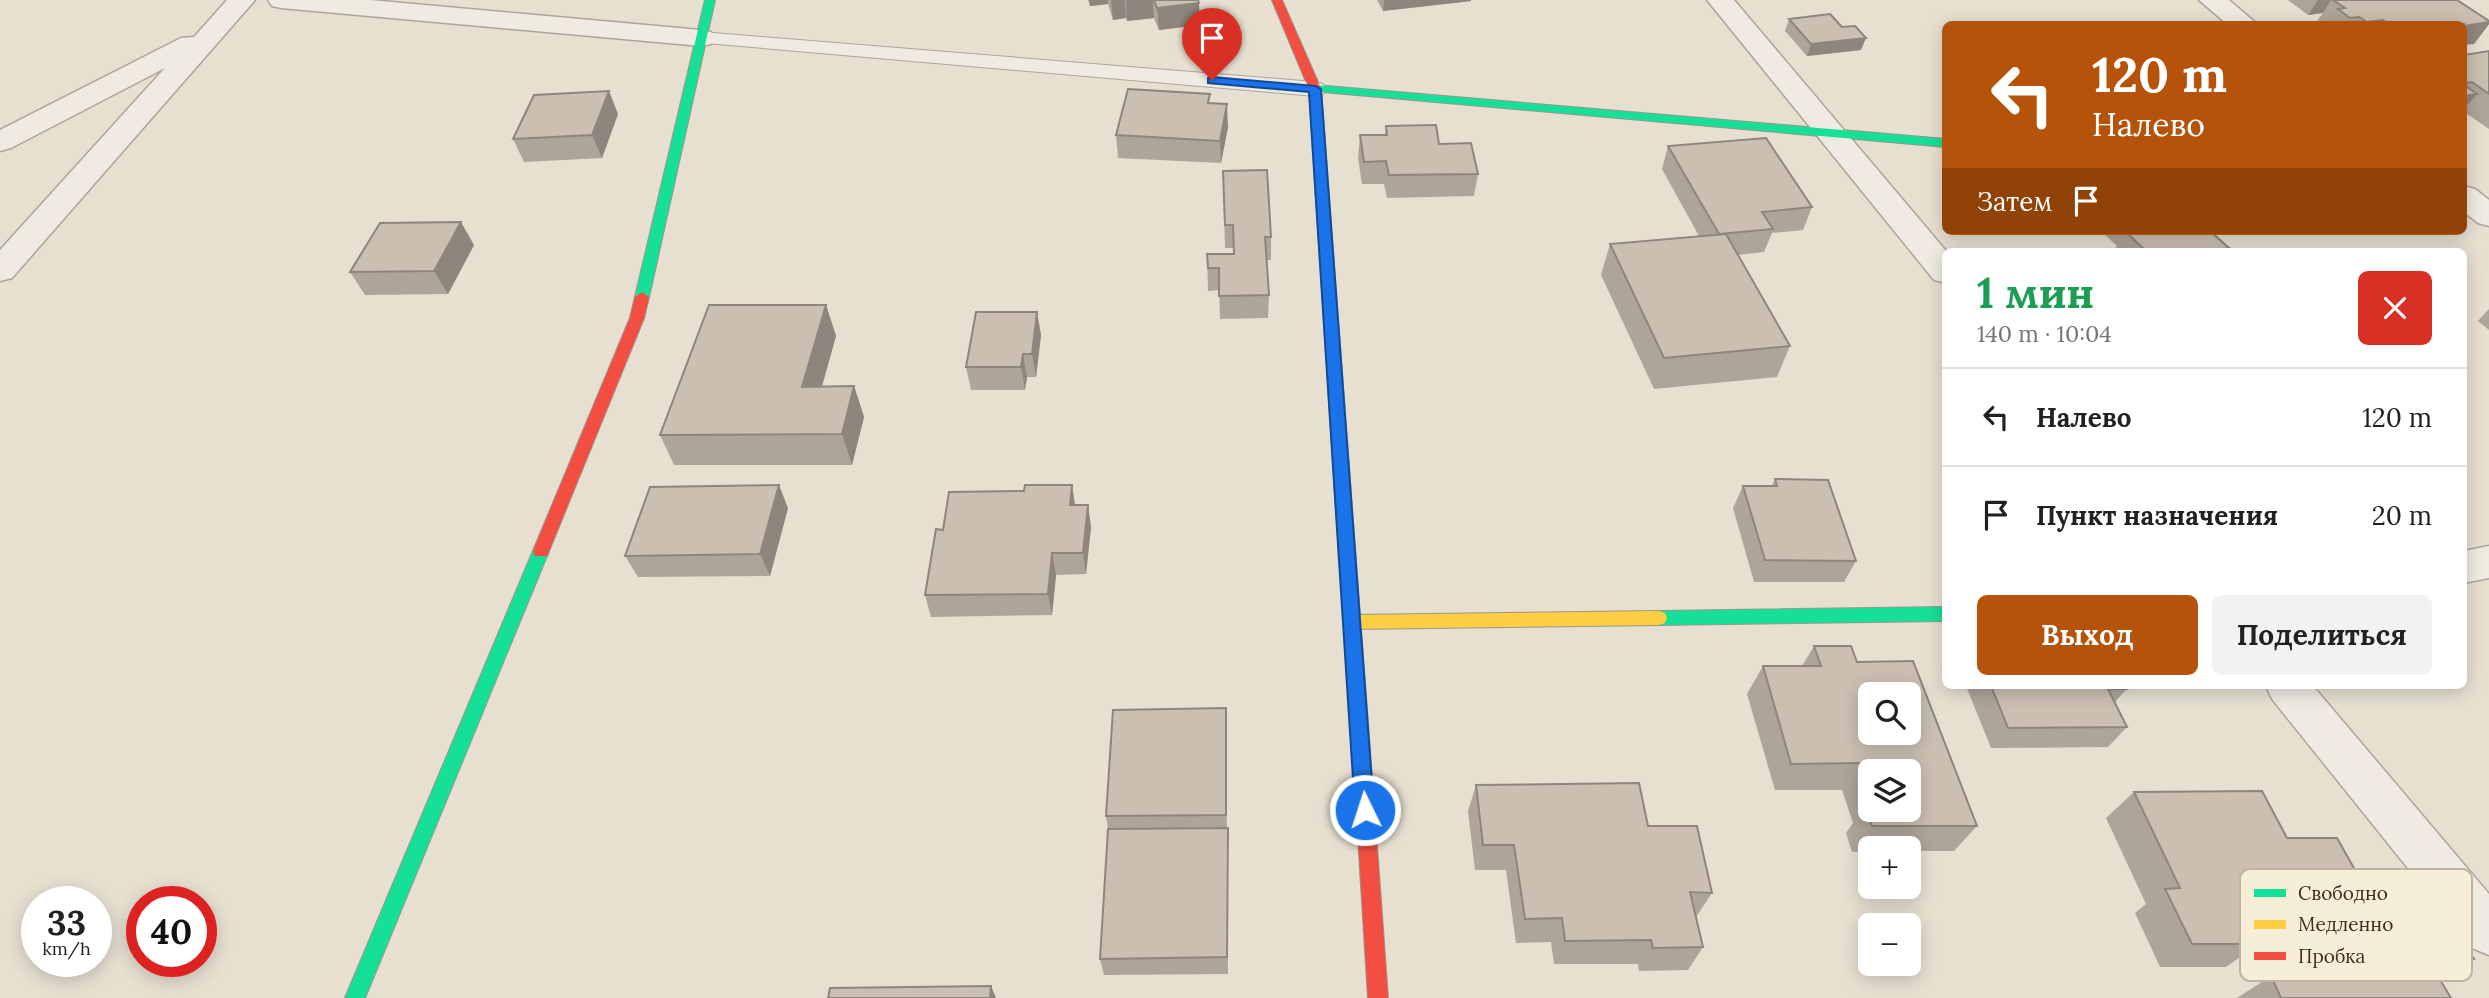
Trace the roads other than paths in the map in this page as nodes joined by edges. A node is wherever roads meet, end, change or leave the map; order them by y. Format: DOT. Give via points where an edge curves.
graph roads {
  1 [pos="242,0"];
  2 [pos="281,0"];
  3 [pos="710,0"];
  4 [pos="1277,0"];
  5 [pos="1720,0"];
  6 [pos="2212,0"];
  7 [pos="2239,21"];
  8 [pos="212,34"];
  9 [pos="701,38"];
  10 [pos="1315,89"];
  11 [pos="1831,133"];
  12 [pos="0,142"];
  13 [pos="1942,143"];
  14 [pos="2467,187"];
  15 [pos="2489,190"];
  16 [pos="2467,199"];
  17 [pos="2489,216"];
  18 [pos="1942,267"];
  19 [pos="0,270"];
  20 [pos="2489,562"];
  21 [pos="2467,566"];
  22 [pos="1942,614"];
  23 [pos="1352,622"];
  24 [pos="2289,689"];
  25 [pos="2438,869"];
  26 [pos="2472,910"];
  27 [pos="2489,931"];
  28 [pos="355,998"];
  29 [pos="1378,998"];
  1 -- 8 [label="street"];
  2 -- 9 [label="street"];
  3 -- 9 [label="street"];
  4 -- 10 [label="street"];
  5 -- 11 [label="street"];
  6 -- 7 [label="street"];
  8 -- 12 [label="street"];
  8 -- 19 [label="street"];
  9 -- 10 [label="lane"];
  9 -- 28 [label="street" via="637,318"];
  10 -- 11 [label="street"];
  10 -- 23 [label="street"];
  11 -- 13 [label="street"];
  11 -- 18 [label="street"];
  14 -- 15 [label="street"];
  16 -- 17 [label="street"];
  20 -- 21 [label="street"];
  22 -- 23 [label="street"];
  23 -- 29 [label="street"];
  24 -- 25 [label="street"];
  26 -- 27 [label="street"];
}
